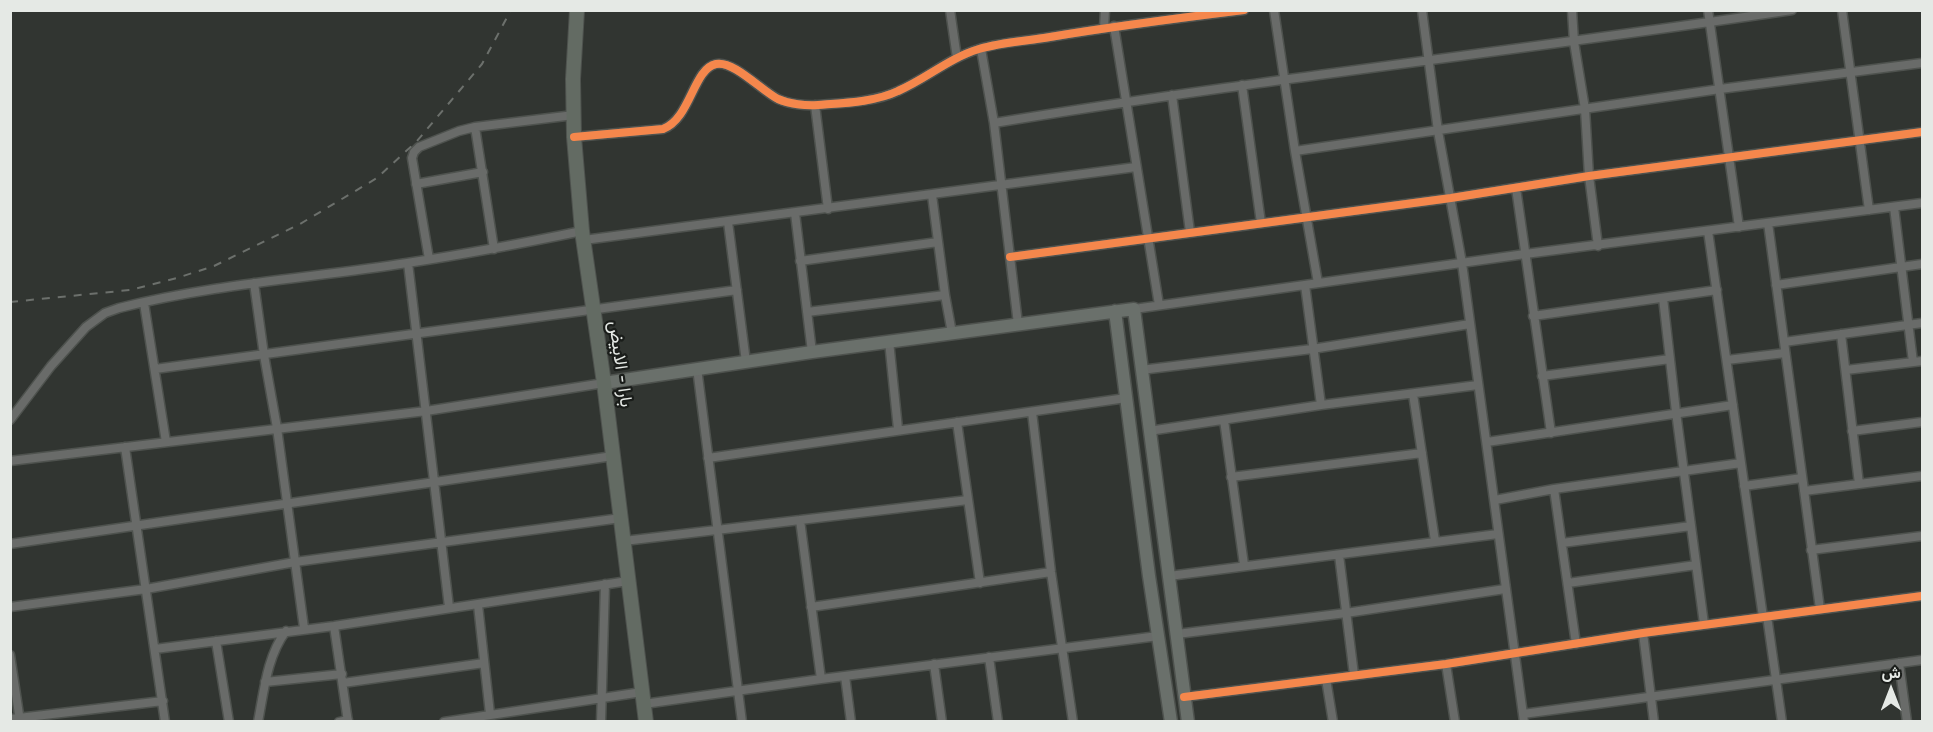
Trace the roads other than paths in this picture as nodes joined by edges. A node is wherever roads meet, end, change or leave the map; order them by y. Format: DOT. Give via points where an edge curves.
graph roads {
  1 [pos="577,10"];
  2 [pos="950,10"];
  3 [pos="1105,10"];
  4 [pos="1244,10"];
  5 [pos="1274,10"];
  6 [pos="1422,10"];
  7 [pos="1572,10"];
  8 [pos="1708,10"];
  9 [pos="1792,10"];
  10 [pos="1842,10"];
  11 [pos="1710,23"];
  12 [pos="1114,26"];
  13 [pos="1104,28"];
  14 [pos="1575,42"];
  15 [pos="981,49"];
  16 [pos="957,58"];
  17 [pos="1429,61"];
  18 [pos="1923,63"];
  19 [pos="1851,72"];
  20 [pos="1284,78"];
  21 [pos="1242,85"];
  22 [pos="1720,89"];
  23 [pos="1172,95"];
  24 [pos="1127,101"];
  25 [pos="815,105"];
  26 [pos="1585,109"];
  27 [pos="574,115"];
  28 [pos="994,123"];
  29 [pos="475,127"];
  30 [pos="1438,131"];
  31 [pos="1923,132"];
  32 [pos="574,137"];
  33 [pos="1860,140"];
  34 [pos="1295,151"];
  35 [pos="1729,157"];
  36 [pos="1136,167"];
  37 [pos="483,172"];
  38 [pos="1589,176"];
  39 [pos="416,184"];
  40 [pos="1002,186"];
  41 [pos="1516,189"];
  42 [pos="932,195"];
  43 [pos="1451,198"];
  44 [pos="1923,203"];
  45 [pos="1894,207"];
  46 [pos="828,209"];
  47 [pos="1869,210"];
  48 [pos="795,213"];
  49 [pos="1307,216"];
  50 [pos="728,222"];
  51 [pos="1261,223"];
  52 [pos="1768,223"];
  53 [pos="1739,228"];
  54 [pos="1708,231"];
  55 [pos="1190,232"];
  56 [pos="583,236"];
  57 [pos="1147,238"];
  58 [pos="938,242"];
  59 [pos="1599,246"];
  60 [pos="494,249"];
  61 [pos="1525,254"];
  62 [pos="1010,256"];
  63 [pos="429,259"];
  64 [pos="800,261"];
  65 [pos="408,263"];
  66 [pos="1462,263"];
  67 [pos="1923,264"];
  68 [pos="1901,267"];
  69 [pos="254,283"];
  70 [pos="1318,283"];
  71 [pos="1305,285"];
  72 [pos="1776,285"];
  73 [pos="737,290"];
  74 [pos="1717,290"];
  75 [pos="945,295"];
  76 [pos="1663,298"];
  77 [pos="144,303"];
  78 [pos="1159,305"];
  79 [pos="594,309"];
  80 [pos="1134,309"];
  81 [pos="1115,311"];
  82 [pos="807,312"];
  83 [pos="1533,316"];
  84 [pos="1923,323"];
  85 [pos="1018,324"];
  86 [pos="1470,324"];
  87 [pos="1908,325"];
  88 [pos="416,333"];
  89 [pos="952,333"];
  90 [pos="1841,334"];
  91 [pos="889,341"];
  92 [pos="1784,342"];
  93 [pos="1312,349"];
  94 [pos="812,352"];
  95 [pos="1785,353"];
  96 [pos="264,355"];
  97 [pos="1670,359"];
  98 [pos="1727,360"];
  99 [pos="746,362"];
  100 [pos="1918,362"];
  101 [pos="697,368"];
  102 [pos="155,369"];
  103 [pos="1141,370"];
  104 [pos="1846,370"];
  105 [pos="1542,376"];
  106 [pos="604,383"];
  107 [pos="1478,385"];
  108 [pos="1413,394"];
  109 [pos="1126,398"];
  110 [pos="1321,405"];
  111 [pos="1733,405"];
  112 [pos="426,411"];
  113 [pos="1032,412"];
  114 [pos="1676,412"];
  115 [pos="10,420"];
  116 [pos="1224,420"];
  117 [pos="957,422"];
  118 [pos="1923,422"];
  119 [pos="277,428"];
  120 [pos="898,429"];
  121 [pos="1149,431"];
  122 [pos="1852,431"];
  123 [pos="1551,433"];
  124 [pos="166,442"];
  125 [pos="1487,442"];
  126 [pos="125,447"];
  127 [pos="1422,453"];
  128 [pos="613,456"];
  129 [pos="708,458"];
  130 [pos="10,461"];
  131 [pos="1741,463"];
  132 [pos="1684,471"];
  133 [pos="1923,476"];
  134 [pos="1231,477"];
  135 [pos="1802,478"];
  136 [pos="434,482"];
  137 [pos="1859,484"];
  138 [pos="1744,486"];
  139 [pos="1554,489"];
  140 [pos="1804,491"];
  141 [pos="968,500"];
  142 [pos="1495,500"];
  143 [pos="287,504"];
  144 [pos="621,518"];
  145 [pos="800,520"];
  146 [pos="136,525"];
  147 [pos="1691,526"];
  148 [pos="719,530"];
  149 [pos="1498,534"];
  150 [pos="1923,536"];
  151 [pos="624,541"];
  152 [pos="1435,541"];
  153 [pos="442,542"];
  154 [pos="1562,543"];
  155 [pos="10,544"];
  156 [pos="1811,550"];
  157 [pos="1339,555"];
  158 [pos="295,562"];
  159 [pos="1244,565"];
  160 [pos="1696,565"];
  161 [pos="1051,573"];
  162 [pos="1169,576"];
  163 [pos="628,581"];
  164 [pos="980,583"];
  165 [pos="1568,583"];
  166 [pos="605,584"];
  167 [pos="146,589"];
  168 [pos="1505,589"];
  169 [pos="1922,598"];
  170 [pos="478,605"];
  171 [pos="10,607"];
  172 [pos="449,607"];
  173 [pos="811,607"];
  174 [pos="1820,609"];
  175 [pos="1346,613"];
  176 [pos="1765,616"];
  177 [pos="1704,624"];
  178 [pos="334,626"];
  179 [pos="304,628"];
  180 [pos="286,631"];
  181 [pos="1642,633"];
  182 [pos="1176,634"];
  183 [pos="1158,636"];
  184 [pos="216,641"];
  185 [pos="1576,644"];
  186 [pos="1062,647"];
  187 [pos="155,649"];
  188 [pos="1513,653"];
  189 [pos="10,655"];
  190 [pos="989,657"];
  191 [pos="1923,660"];
  192 [pos="484,663"];
  193 [pos="1899,663"];
  194 [pos="934,664"];
  195 [pos="1446,664"];
  196 [pos="1354,675"];
  197 [pos="845,676"];
  198 [pos="342,679"];
  199 [pos="821,679"];
  200 [pos="1326,679"];
  201 [pos="1776,681"];
  202 [pos="265,682"];
  203 [pos="738,690"];
  204 [pos="1184,697"];
  205 [pos="643,698"];
  206 [pos="1651,698"];
  207 [pos="601,699"];
  208 [pos="163,701"];
  209 [pos="490,714"];
  210 [pos="1523,718"];
  211 [pos="16,719"];
  212 [pos="345,721"];
  213 [pos="165,722"];
  214 [pos="229,722"];
  215 [pos="258,722"];
  216 [pos="444,722"];
  217 [pos="601,722"];
  218 [pos="646,722"];
  219 [pos="742,722"];
  220 [pos="851,722"];
  221 [pos="942,722"];
  222 [pos="998,722"];
  223 [pos="1073,722"];
  224 [pos="1171,722"];
  225 [pos="1188,722"];
  226 [pos="1333,722"];
  227 [pos="1455,722"];
  228 [pos="1654,722"];
  229 [pos="1782,722"];
  230 [pos="1907,722"];
  1 -- 27 [label="main road, بارا - الابيض"];
  2 -- 16 [label="street"];
  3 -- 13 [label="street"];
  4 -- 12 [label="street"];
  5 -- 20 [label="street"];
  6 -- 17 [label="street"];
  7 -- 14 [label="street"];
  8 -- 11 [label="street"];
  9 -- 11 [label="street"];
  10 -- 19 [label="street"];
  11 -- 14 [label="street"];
  11 -- 22 [label="street"];
  12 -- 13 [label="street"];
  12 -- 24 [label="street"];
  13 -- 15 [label="street"];
  14 -- 17 [label="street"];
  14 -- 26 [label="street"];
  15 -- 16 [label="street"];
  15 -- 28 [label="street"];
  16 -- 25 [label="street" via="897,92"];
  17 -- 20 [label="street"];
  17 -- 30 [label="street"];
  18 -- 19 [label="street"];
  19 -- 22 [label="street"];
  19 -- 33 [label="street"];
  20 -- 21 [label="street"];
  20 -- 34 [label="street"];
  21 -- 23 [label="street"];
  21 -- 51 [label="street"];
  22 -- 26 [label="street"];
  22 -- 35 [label="street"];
  23 -- 24 [label="street"];
  23 -- 55 [label="street"];
  24 -- 28 [label="street"];
  24 -- 36 [label="street"];
  25 -- 32 [label="street" via="779,100 726,64 715,64 704,71 685,108 670,126"];
  25 -- 46 [label="street"];
  26 -- 30 [label="street"];
  26 -- 38 [label="street"];
  27 -- 29 [label="street"];
  27 -- 32 [label="main road, بارا - الابيض"];
  28 -- 40 [label="street"];
  29 -- 37 [label="street"];
  29 -- 39 [label="street" via="419,147 412,158"];
  30 -- 34 [label="street"];
  30 -- 43 [label="street"];
  31 -- 33 [label="street"];
  32 -- 56 [label="main road, بارا - الابيض"];
  33 -- 35 [label="street"];
  33 -- 47 [label="street"];
  34 -- 49 [label="street"];
  35 -- 38 [label="street"];
  35 -- 53 [label="street"];
  36 -- 40 [label="street"];
  36 -- 57 [label="street"];
  37 -- 39 [label="street"];
  37 -- 60 [label="street"];
  38 -- 41 [label="street"];
  38 -- 59 [label="street"];
  39 -- 63 [label="street"];
  40 -- 42 [label="street"];
  40 -- 62 [label="street"];
  41 -- 43 [label="street"];
  41 -- 61 [label="street"];
  42 -- 46 [label="street"];
  42 -- 58 [label="street"];
  43 -- 49 [label="street"];
  43 -- 66 [label="street"];
  44 -- 45 [label="street"];
  45 -- 47 [label="street"];
  45 -- 68 [label="street"];
  46 -- 48 [label="street"];
  47 -- 52 [label="street"];
  48 -- 50 [label="street"];
  48 -- 64 [label="street"];
  49 -- 51 [label="street"];
  49 -- 70 [label="street"];
  50 -- 56 [label="street"];
  50 -- 73 [label="street"];
  51 -- 55 [label="street"];
  52 -- 53 [label="street"];
  52 -- 72 [label="street"];
  53 -- 54 [label="street"];
  54 -- 59 [label="street"];
  54 -- 74 [label="street"];
  55 -- 57 [label="street"];
  56 -- 60 [label="street"];
  56 -- 79 [label="main road, بارا - الابيض"];
  57 -- 62 [label="street"];
  57 -- 78 [label="street"];
  58 -- 64 [label="street"];
  58 -- 75 [label="street"];
  59 -- 61 [label="street"];
  60 -- 63 [label="street"];
  61 -- 66 [label="street"];
  61 -- 83 [label="street"];
  62 -- 85 [label="street"];
  63 -- 65 [label="street"];
  64 -- 82 [label="street"];
  65 -- 69 [label="street"];
  65 -- 88 [label="street"];
  66 -- 70 [label="street"];
  66 -- 86 [label="street"];
  67 -- 68 [label="street"];
  68 -- 72 [label="street"];
  68 -- 87 [label="street"];
  69 -- 77 [label="street"];
  69 -- 96 [label="street"];
  70 -- 71 [label="street"];
  71 -- 78 [label="street"];
  71 -- 93 [label="street"];
  72 -- 92 [label="street"];
  73 -- 79 [label="street"];
  73 -- 99 [label="street"];
  74 -- 76 [label="street"];
  74 -- 98 [label="street"];
  75 -- 82 [label="street"];
  75 -- 89 [label="street"];
  76 -- 83 [label="street"];
  76 -- 97 [label="street"];
  77 -- 102 [label="street"];
  77 -- 115 [label="street" via="105,313 86,327"];
  78 -- 80 [label="street"];
  79 -- 88 [label="street"];
  79 -- 106 [label="main road, بارا - الابيض"];
  80 -- 81 [label="main road"];
  80 -- 103 [label="main road"];
  81 -- 85 [label="main road"];
  81 -- 109 [label="main road"];
  82 -- 94 [label="street"];
  83 -- 105 [label="street"];
  84 -- 87 [label="street"];
  85 -- 89 [label="main road"];
  86 -- 93 [label="street"];
  86 -- 107 [label="street"];
  87 -- 90 [label="street"];
  87 -- 100 [label="street"];
  88 -- 96 [label="street"];
  88 -- 112 [label="street"];
  89 -- 91 [label="main road"];
  90 -- 92 [label="street"];
  90 -- 104 [label="street"];
  91 -- 94 [label="main road"];
  91 -- 120 [label="street"];
  92 -- 95 [label="street"];
  93 -- 103 [label="street"];
  93 -- 110 [label="street"];
  94 -- 99 [label="main road"];
  95 -- 98 [label="street"];
  95 -- 135 [label="street"];
  96 -- 102 [label="street"];
  96 -- 119 [label="street"];
  97 -- 105 [label="street"];
  97 -- 114 [label="street"];
  98 -- 111 [label="street"];
  99 -- 101 [label="main road"];
  100 -- 104 [label="street"];
  101 -- 106 [label="main road"];
  101 -- 129 [label="street"];
  102 -- 124 [label="street"];
  103 -- 121 [label="main road"];
  104 -- 122 [label="street"];
  105 -- 123 [label="street"];
  106 -- 112 [label="street"];
  106 -- 128 [label="main road, بارا - الابيض"];
  107 -- 108 [label="street"];
  107 -- 125 [label="street"];
  108 -- 110 [label="street"];
  108 -- 127 [label="street"];
  109 -- 113 [label="street"];
  109 -- 183 [label="main road"];
  110 -- 116 [label="street"];
  111 -- 114 [label="street"];
  111 -- 131 [label="street"];
  112 -- 119 [label="street"];
  112 -- 136 [label="street"];
  113 -- 117 [label="street"];
  113 -- 161 [label="street"];
  114 -- 123 [label="street"];
  114 -- 132 [label="street"];
  116 -- 121 [label="street"];
  116 -- 134 [label="street"];
  117 -- 120 [label="street"];
  117 -- 141 [label="street"];
  118 -- 122 [label="street"];
  119 -- 124 [label="street"];
  119 -- 143 [label="street"];
  120 -- 129 [label="street"];
  121 -- 162 [label="main road"];
  122 -- 137 [label="street"];
  123 -- 125 [label="street"];
  124 -- 126 [label="street"];
  125 -- 142 [label="street"];
  126 -- 130 [label="street"];
  126 -- 146 [label="street"];
  127 -- 134 [label="street"];
  127 -- 152 [label="street"];
  128 -- 136 [label="street"];
  128 -- 144 [label="main road, بارا - الابيض"];
  129 -- 148 [label="street"];
  131 -- 132 [label="street"];
  131 -- 138 [label="street"];
  132 -- 139 [label="street"];
  132 -- 147 [label="street"];
  133 -- 137 [label="street"];
  134 -- 159 [label="street"];
  135 -- 138 [label="street"];
  135 -- 140 [label="street"];
  136 -- 143 [label="street"];
  136 -- 153 [label="street"];
  137 -- 140 [label="street"];
  138 -- 176 [label="street"];
  139 -- 142 [label="street"];
  139 -- 154 [label="street"];
  140 -- 156 [label="street"];
  141 -- 145 [label="street"];
  141 -- 164 [label="street"];
  142 -- 149 [label="street"];
  143 -- 146 [label="street"];
  143 -- 158 [label="street"];
  144 -- 151 [label="main road, بارا - الابيض"];
  144 -- 153 [label="street"];
  145 -- 148 [label="street"];
  145 -- 173 [label="street"];
  146 -- 155 [label="street"];
  146 -- 167 [label="street"];
  147 -- 154 [label="street"];
  147 -- 160 [label="street"];
  148 -- 151 [label="street"];
  148 -- 203 [label="street"];
  149 -- 152 [label="street"];
  149 -- 168 [label="street"];
  150 -- 156 [label="street"];
  151 -- 163 [label="main road, بارا - الابيض"];
  152 -- 157 [label="street"];
  153 -- 158 [label="street"];
  153 -- 172 [label="street"];
  154 -- 165 [label="street"];
  156 -- 174 [label="street"];
  157 -- 159 [label="street"];
  157 -- 175 [label="street"];
  158 -- 167 [label="street"];
  158 -- 179 [label="street"];
  159 -- 162 [label="street"];
  160 -- 165 [label="street"];
  160 -- 177 [label="street"];
  161 -- 164 [label="street"];
  161 -- 186 [label="street"];
  162 -- 182 [label="main road"];
  163 -- 166 [label="street"];
  163 -- 205 [label="main road, بارا - الابيض"];
  164 -- 173 [label="street"];
  165 -- 185 [label="street"];
  166 -- 170 [label="street"];
  166 -- 207 [label="street"];
  167 -- 171 [label="street"];
  167 -- 187 [label="street"];
  168 -- 175 [label="street"];
  168 -- 188 [label="street"];
  169 -- 174 [label="street"];
  170 -- 172 [label="street"];
  170 -- 192 [label="street"];
  172 -- 178 [label="street"];
  173 -- 199 [label="street"];
  174 -- 176 [label="street"];
  175 -- 182 [label="street"];
  175 -- 196 [label="street"];
  176 -- 177 [label="street"];
  176 -- 201 [label="street"];
  177 -- 181 [label="street"];
  178 -- 179 [label="street"];
  178 -- 198 [label="street"];
  179 -- 180 [label="street"];
  180 -- 184 [label="street"];
  180 -- 202 [label="street" via="277,642"];
  181 -- 185 [label="street"];
  181 -- 206 [label="street"];
  182 -- 204 [label="main road"];
  183 -- 186 [label="street"];
  183 -- 224 [label="main road"];
  184 -- 187 [label="street"];
  184 -- 214 [label="street"];
  185 -- 188 [label="street"];
  186 -- 190 [label="street"];
  186 -- 223 [label="street"];
  187 -- 208 [label="street"];
  188 -- 195 [label="street"];
  188 -- 210 [label="street"];
  189 -- 211 [label="street"];
  190 -- 194 [label="street"];
  190 -- 222 [label="street"];
  191 -- 193 [label="street"];
  192 -- 198 [label="street"];
  192 -- 209 [label="street"];
  193 -- 201 [label="street"];
  193 -- 230 [label="street"];
  194 -- 197 [label="street"];
  194 -- 221 [label="street"];
  195 -- 196 [label="street"];
  195 -- 227 [label="street"];
  196 -- 200 [label="street"];
  197 -- 199 [label="street"];
  197 -- 220 [label="street"];
  198 -- 202 [label="street"];
  198 -- 212 [label="street"];
  199 -- 203 [label="street"];
  200 -- 204 [label="street"];
  200 -- 226 [label="street"];
  201 -- 206 [label="street"];
  201 -- 229 [label="street"];
  202 -- 215 [label="street"];
  203 -- 205 [label="street"];
  203 -- 219 [label="street"];
  204 -- 225 [label="main road"];
  205 -- 207 [label="street"];
  205 -- 218 [label="main road, بارا - الابيض"];
  206 -- 210 [label="street"];
  206 -- 228 [label="street"];
  207 -- 209 [label="street"];
  207 -- 217 [label="street"];
  208 -- 211 [label="street"];
  208 -- 213 [label="street"];
  209 -- 216 [label="street"];
}
